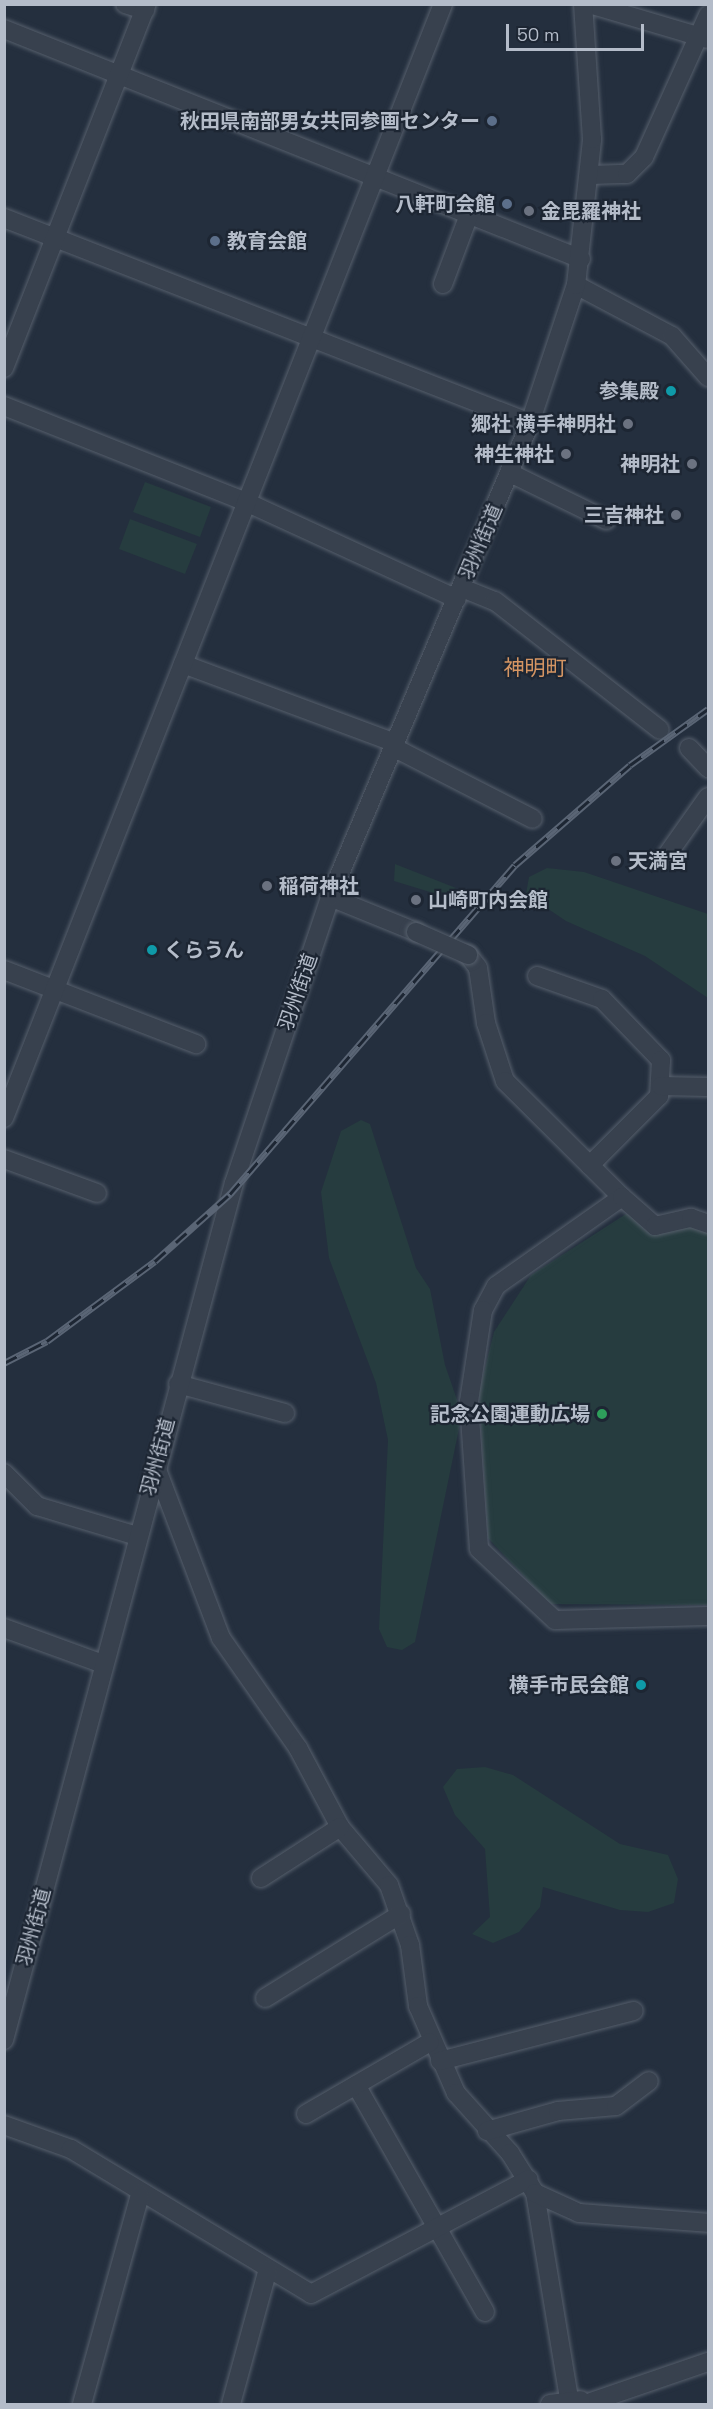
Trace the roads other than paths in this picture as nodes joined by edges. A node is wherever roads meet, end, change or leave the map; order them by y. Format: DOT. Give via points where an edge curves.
graph roads {
  1 [pos="125,4"];
  2 [pos="443,4"];
  3 [pos="583,4"];
  4 [pos="589,4"];
  5 [pos="146,7"];
  6 [pos="708,15"];
  7 [pos="4,29"];
  8 [pos="703,38"];
  9 [pos="123,73"];
  10 [pos="375,173"];
  11 [pos="591,175"];
  12 [pos="470,212"];
  13 [pos="4,218"];
  14 [pos="56,238"];
  15 [pos="580,259"];
  16 [pos="443,284"];
  17 [pos="576,285"];
  18 [pos="309,338"];
  19 [pos="4,368"];
  20 [pos="708,377"];
  21 [pos="4,406"];
  22 [pos="530,423"];
  23 [pos="510,473"];
  24 [pos="246,502"];
  25 [pos="606,520"];
  26 [pos="460,594"];
  27 [pos="183,664"];
  28 [pos="660,730"];
  29 [pos="394,745"];
  30 [pos="689,748"];
  31 [pos="708,768"];
  32 [pos="708,797"];
  33 [pos="533,819"];
  34 [pos="668,855"];
  35 [pos="330,897"];
  36 [pos="468,955"];
  37 [pos="489,961"];
  38 [pos="4,970"];
  39 [pos="537,976"];
  40 [pos="55,990"];
  41 [pos="196,1044"];
  42 [pos="661,1086"];
  43 [pos="708,1087"];
  44 [pos="4,1118"];
  45 [pos="4,1159"];
  46 [pos="590,1165"];
  47 [pos="97,1192"];
  48 [pos="622,1197"];
  49 [pos="708,1224"];
  50 [pos="178,1384"];
  51 [pos="285,1413"];
  52 [pos="156,1467"];
  53 [pos="4,1473"];
  54 [pos="137,1536"];
  55 [pos="708,1616"];
  56 [pos="4,1628"];
  57 [pos="103,1664"];
  58 [pos="340,1827"];
  59 [pos="261,1878"];
  60 [pos="401,1914"];
  61 [pos="265,1998"];
  62 [pos="634,2011"];
  63 [pos="5,2038"];
  64 [pos="430,2042"];
  65 [pos="440,2061"];
  66 [pos="649,2081"];
  67 [pos="356,2085"];
  68 [pos="306,2114"];
  69 [pos="4,2125"];
  70 [pos="487,2131"];
  71 [pos="532,2186"];
  72 [pos="140,2195"];
  73 [pos="708,2223"];
  74 [pos="437,2228"];
  75 [pos="268,2270"];
  76 [pos="485,2312"];
  77 [pos="708,2362"];
  78 [pos="569,2399"];
  79 [pos="592,2403"];
  80 [pos="82,2404"];
  81 [pos="231,2404"];
  82 [pos="550,2404"];
  1 -- 5 [label="street"];
  2 -- 10 [label="street"];
  3 -- 11 [label="street, 羽州街道" via="591,87"];
  4 -- 8 [label="street"];
  5 -- 9 [label="street"];
  6 -- 8 [label="street"];
  7 -- 9 [label="street"];
  8 -- 11 [label="street" via="644,157 627,174"];
  9 -- 10 [label="street"];
  9 -- 14 [label="street"];
  10 -- 12 [label="street"];
  10 -- 18 [label="street"];
  11 -- 15 [label="street, 羽州街道"];
  12 -- 15 [label="street"];
  12 -- 16 [label="street"];
  13 -- 14 [label="street"];
  14 -- 18 [label="street"];
  14 -- 19 [label="street"];
  15 -- 17 [label="street, 羽州街道"];
  17 -- 20 [label="street" via="672,336"];
  17 -- 22 [label="street, 羽州街道"];
  18 -- 22 [label="street"];
  18 -- 24 [label="street"];
  21 -- 24 [label="street"];
  22 -- 23 [label="street, 羽州街道"];
  23 -- 25 [label="street"];
  23 -- 26 [label="street, 羽州街道"];
  24 -- 26 [label="street"];
  24 -- 27 [label="street"];
  26 -- 28 [label="street" via="495,602"];
  26 -- 29 [label="street, 羽州街道"];
  27 -- 29 [label="street"];
  27 -- 40 [label="street"];
  29 -- 33 [label="street"];
  29 -- 35 [label="street, 羽州街道"];
  30 -- 31 [label="street"];
  32 -- 34 [label="street"];
  35 -- 36 [label="street, bridge"];
  35 -- 50 [label="street, 羽州街道" via="230,1194"];
  36 -- 37 [label="street"];
  36 -- 46 [label="street" via="478,968 486,1023 506,1081"];
  38 -- 40 [label="street"];
  39 -- 42 [label="street" via="602,999 662,1060"];
  40 -- 41 [label="street"];
  40 -- 44 [label="street"];
  42 -- 43 [label="street"];
  42 -- 46 [label="street" via="659,1096"];
  45 -- 47 [label="street"];
  46 -- 48 [label="street"];
  48 -- 49 [label="street" via="655,1226 691,1218"];
  48 -- 55 [label="street" via="496,1286 483,1310 469,1402 479,1549 555,1620"];
  50 -- 51 [label="street"];
  50 -- 52 [label="street, 羽州街道"];
  52 -- 54 [label="street, 羽州街道"];
  52 -- 58 [label="street" via="221,1638 298,1748"];
  53 -- 54 [label="street" via="37,1506"];
  54 -- 57 [label="street, 羽州街道"];
  56 -- 57 [label="street"];
  57 -- 63 [label="street, 羽州街道"];
  58 -- 59 [label="street"];
  58 -- 60 [label="street" via="388,1885"];
  60 -- 61 [label="street"];
  60 -- 64 [label="street"];
  62 -- 65 [label="street"];
  64 -- 65 [label="street"];
  64 -- 67 [label="street"];
  65 -- 70 [label="street"];
  66 -- 70 [label="street" via="616,2106 558,2111"];
  67 -- 68 [label="street"];
  67 -- 74 [label="street"];
  69 -- 72 [label="street" via="71,2149"];
  70 -- 71 [label="street"];
  71 -- 73 [label="street" via="579,2213"];
  71 -- 74 [label="street"];
  71 -- 78 [label="street"];
  72 -- 75 [label="street"];
  72 -- 80 [label="street"];
  74 -- 75 [label="street" via="311,2294"];
  74 -- 76 [label="street"];
  75 -- 81 [label="street"];
  77 -- 79 [label="street"];
  78 -- 79 [label="street"];
  78 -- 82 [label="street"];
}
